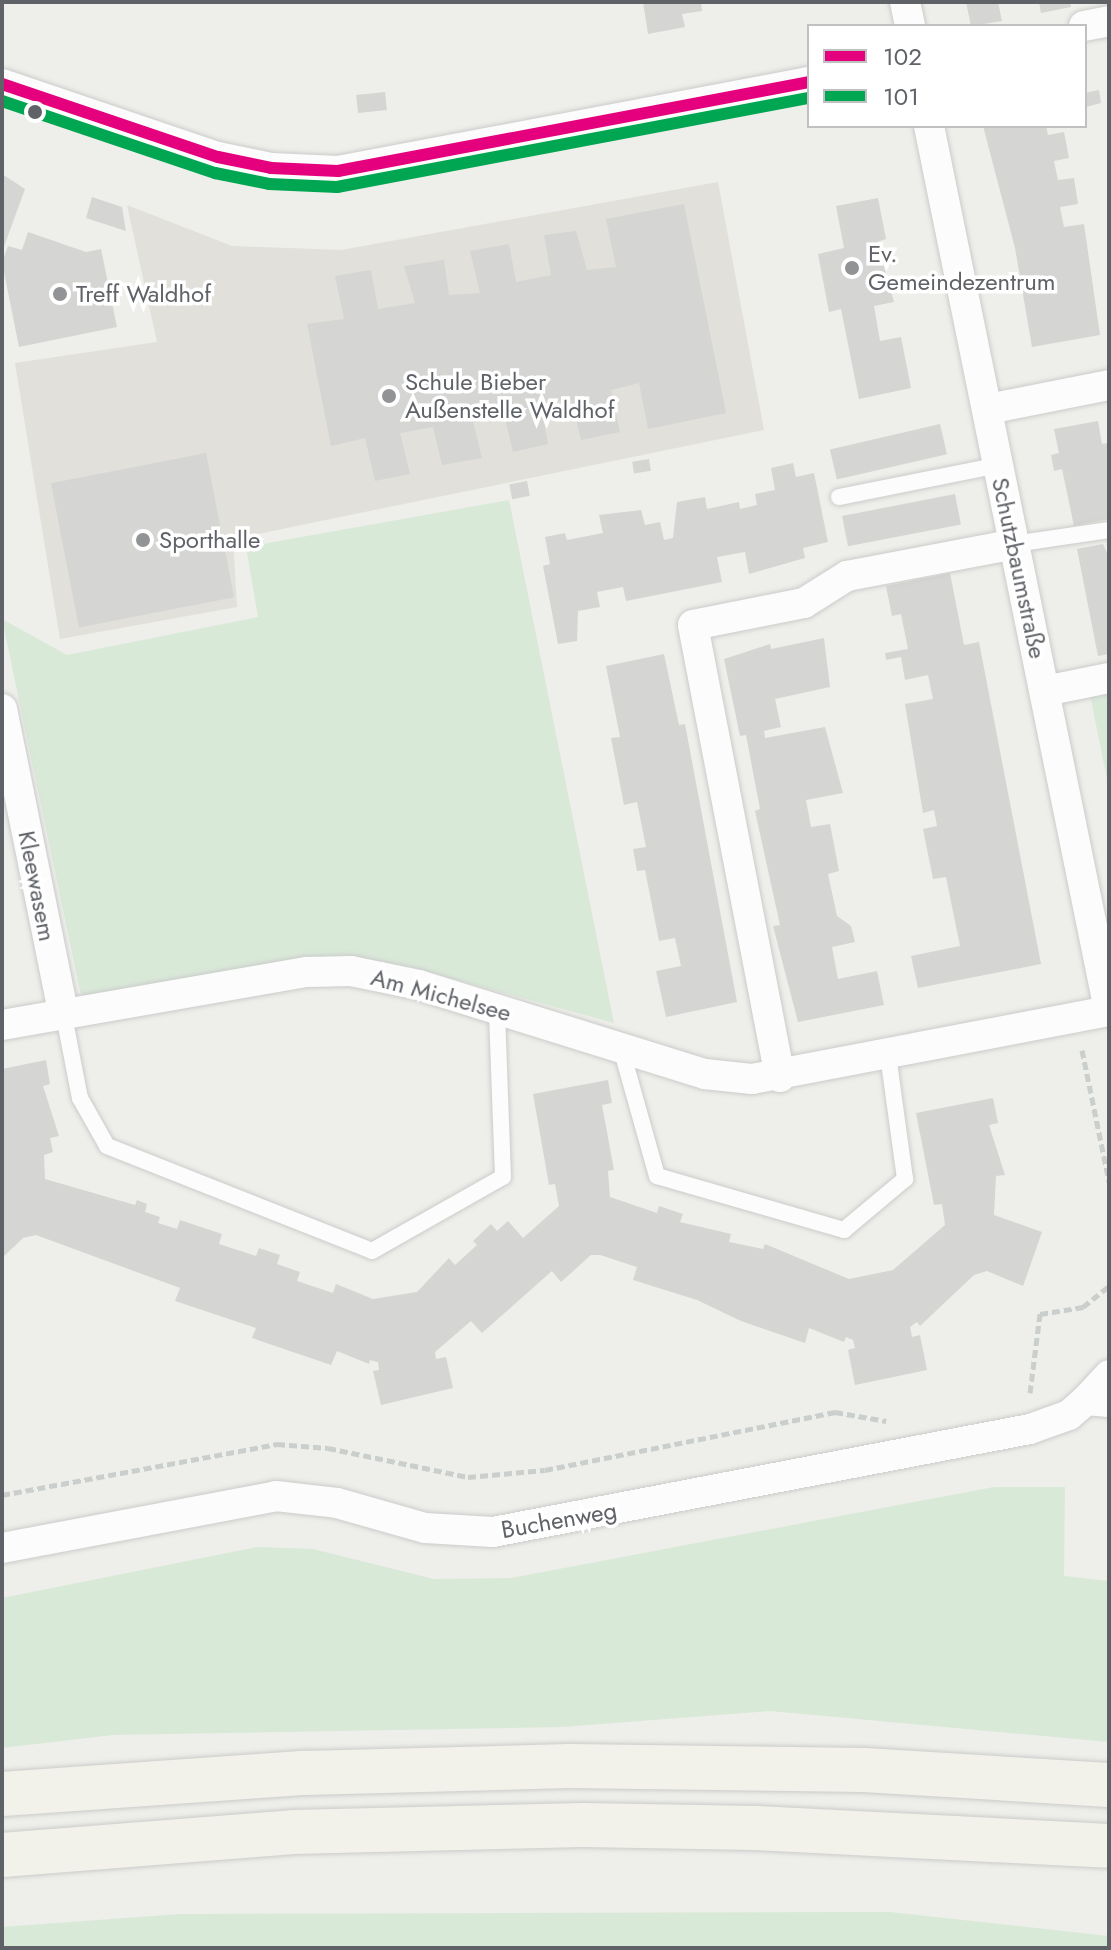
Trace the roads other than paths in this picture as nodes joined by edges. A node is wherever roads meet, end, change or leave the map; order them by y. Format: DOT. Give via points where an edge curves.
graph roads {
  1 [pos="905,2"];
  2 [pos="1109,21"];
  3 [pos="910,24"];
  4 [pos="1087,25"];
  5 [pos="807,82"];
  6 [pos="2,84"];
  7 [pos="929,128"];
  8 [pos="1109,385"];
  9 [pos="988,409"];
  10 [pos="999,465"];
  11 [pos="839,497"];
  12 [pos="1109,530"];
  13 [pos="1014,544"];
  14 [pos="1109,678"];
  15 [pos="1045,691"];
  16 [pos="2,709"];
  17 [pos="497,1010"];
  18 [pos="1109,1010"];
  19 [pos="64,1016"];
  20 [pos="2,1025"];
  21 [pos="621,1048"];
  22 [pos="888,1055"];
  23 [pos="780,1077"];
  24 [pos="1109,1375"];
  25 [pos="1098,1401"];
  26 [pos="2,1548"];
  27 [pos="1109,1785"];
  28 [pos="2,1794"];
  29 [pos="1109,1846"];
  30 [pos="2,1855"];
  1 -- 3 [label="street"];
  2 -- 4 [label="street"];
  5 -- 6 [label="street" via="338,171 271,168 218,157"];
  7 -- 9 [label="street, Schutzbaumstraße"];
  8 -- 9 [label="street"];
  9 -- 10 [label="street, Schutzbaumstraße"];
  10 -- 11 [label="lane"];
  10 -- 13 [label="street, Schutzbaumstraße"];
  12 -- 13 [label="lane"];
  13 -- 15 [label="street, Schutzbaumstraße"];
  13 -- 23 [label="street" via="847,576 804,603 693,625"];
  14 -- 15 [label="street"];
  15 -- 18 [label="street, Schutzbaumstraße"];
  16 -- 19 [label="street, Kleewasem"];
  17 -- 19 [label="street, Am Michelsee" via="384,977 307,972"];
  17 -- 19 [label="lane" via="503,1177 372,1251 107,1146 80,1098"];
  17 -- 21 [label="street, Am Michelsee"];
  18 -- 22 [label="street, Am Michelsee"];
  19 -- 20 [label="street, Am Michelsee"];
  21 -- 22 [label="lane" via="657,1176 844,1230 905,1179"];
  21 -- 23 [label="street, Am Michelsee" via="705,1074"];
  22 -- 23 [label="street, Am Michelsee"];
  24 -- 25 [label="street"];
  25 -- 26 [label="street, Buchenweg" via="1030,1429 505,1530 425,1528 337,1503 276,1496"];
  27 -- 28 [label="main road" via="864,1770 569,1766 305,1773"];
  29 -- 30 [label="main road" via="583,1825 293,1832"];
}
